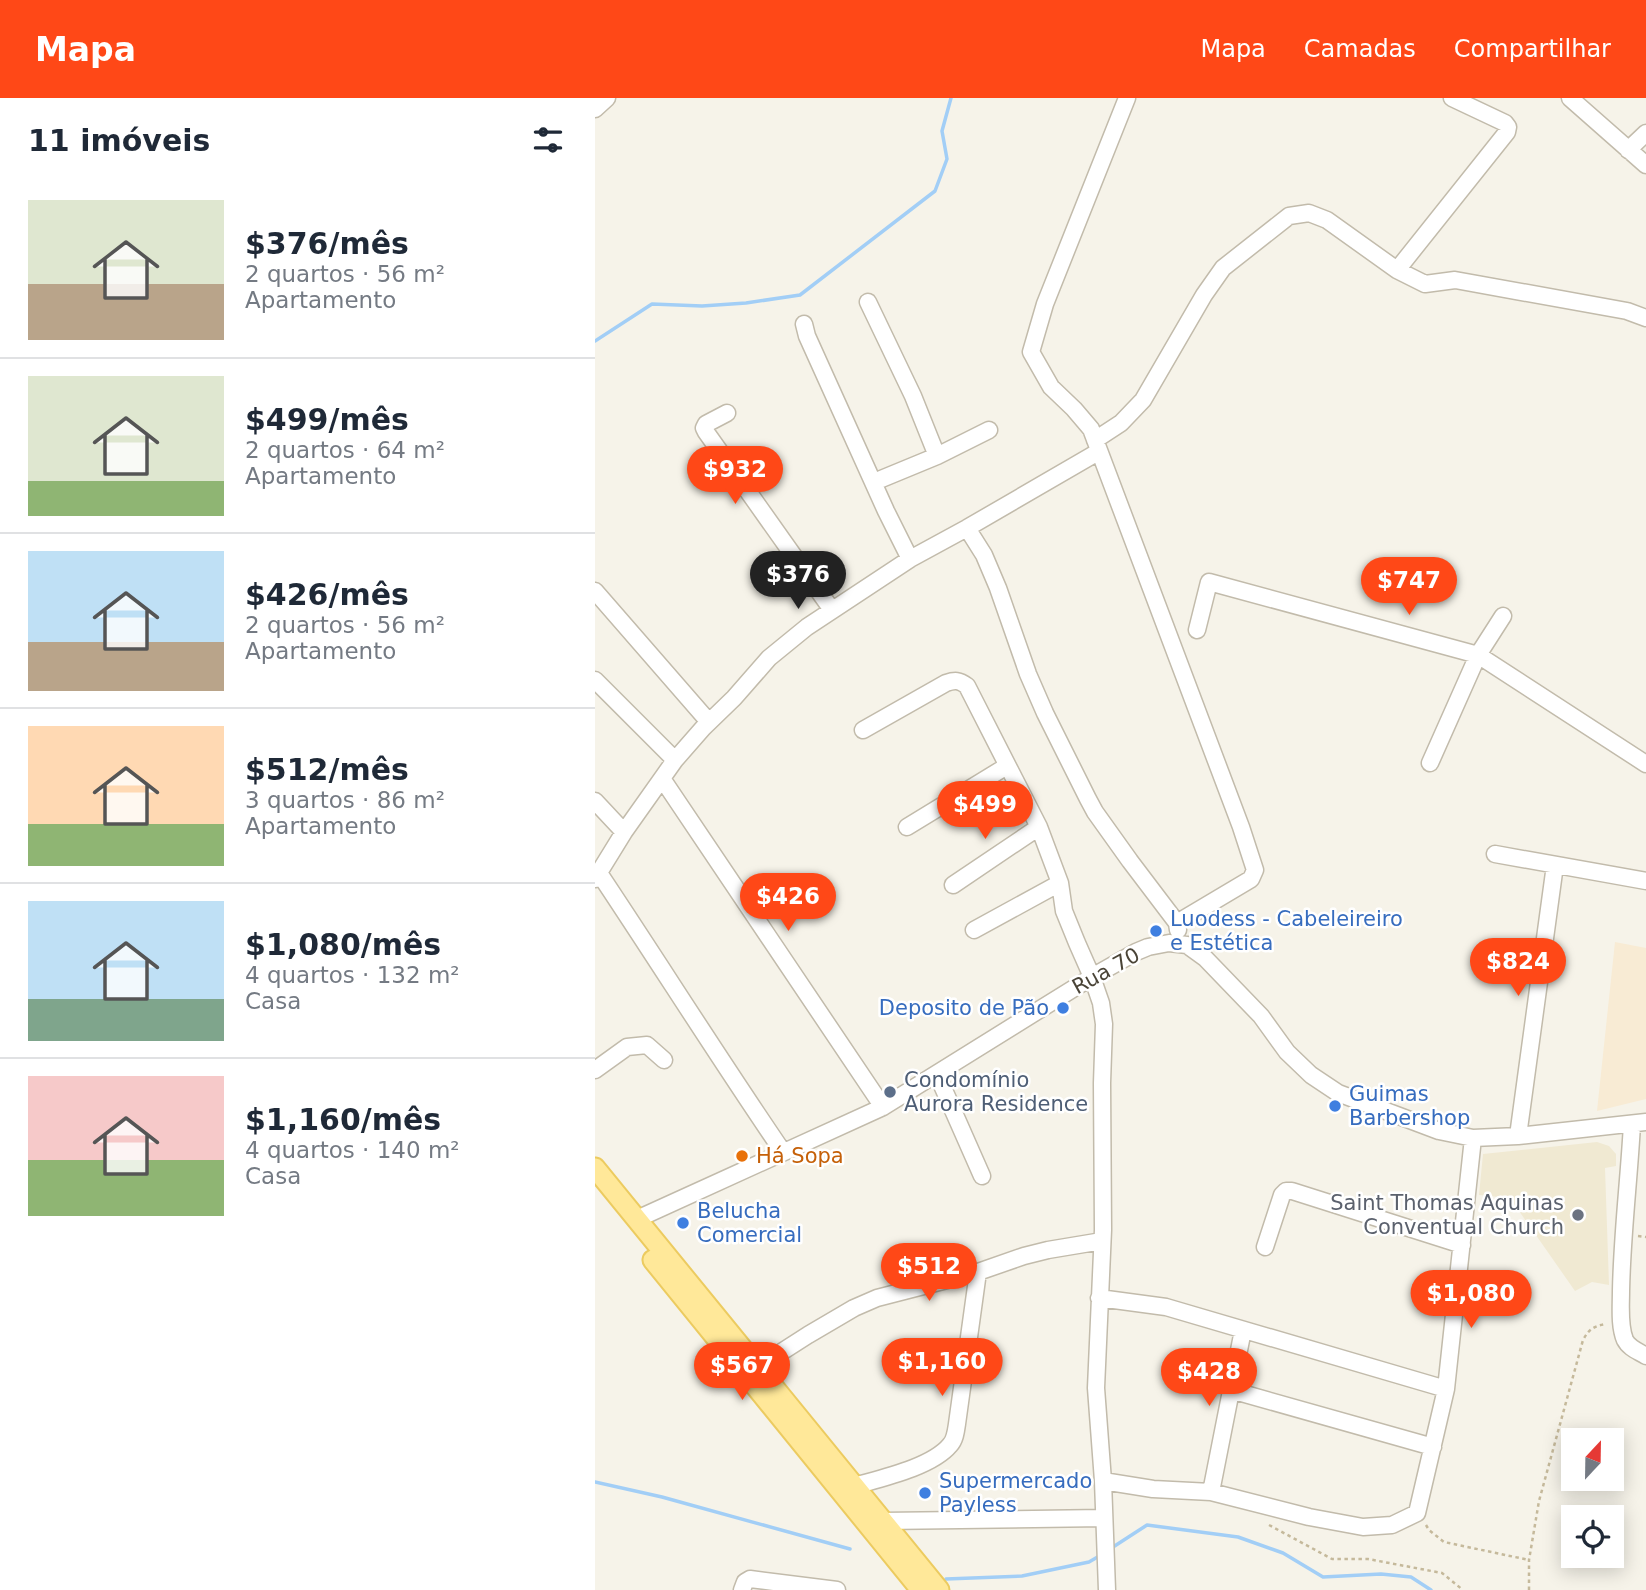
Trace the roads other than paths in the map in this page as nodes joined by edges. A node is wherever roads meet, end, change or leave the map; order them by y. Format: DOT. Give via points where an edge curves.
graph roads {
  1 [pos="1127,98"];
  2 [pos="1452,98"];
  3 [pos="1570,98"];
  4 [pos="1646,133"];
  5 [pos="1628,150"];
  6 [pos="1646,165"];
  7 [pos="1397,270"];
  8 [pos="868,302"];
  9 [pos="1646,318"];
  10 [pos="804,324"];
  11 [pos="727,413"];
  12 [pos="989,430"];
  13 [pos="1097,446"];
  14 [pos="937,456"];
  15 [pos="874,482"];
  16 [pos="967,528"];
  17 [pos="910,559"];
  18 [pos="595,591"];
  19 [pos="832,610"];
  20 [pos="1503,616"];
  21 [pos="1197,630"];
  22 [pos="1478,655"];
  23 [pos="595,680"];
  24 [pos="709,722"];
  25 [pos="863,730"];
  26 [pos="675,760"];
  27 [pos="1430,763"];
  28 [pos="1646,764"];
  29 [pos="1007,766"];
  30 [pos="663,780"];
  31 [pos="595,801"];
  32 [pos="907,827"];
  33 [pos="1039,827"];
  34 [pos="624,832"];
  35 [pos="1495,854"];
  36 [pos="1555,866"];
  37 [pos="597,876"];
  38 [pos="1646,881"];
  39 [pos="1060,883"];
  40 [pos="953,885"];
  41 [pos="1177,923"];
  42 [pos="974,930"];
  43 [pos="1178,943"];
  44 [pos="1092,977"];
  45 [pos="664,1060"];
  46 [pos="595,1070"];
  47 [pos="937,1074"];
  48 [pos="883,1107"];
  49 [pos="1639,1123"];
  50 [pos="1518,1136"];
  51 [pos="1473,1138"];
  52 [pos="783,1152"];
  53 [pos="595,1168"];
  54 [pos="982,1176"];
  55 [pos="595,1189"];
  56 [pos="637,1219"];
  57 [pos="1102,1241"];
  58 [pos="1462,1245"];
  59 [pos="1265,1247"];
  60 [pos="978,1272"];
  61 [pos="1099,1298"];
  62 [pos="1243,1330"];
  63 [pos="1646,1356"];
  64 [pos="758,1367"];
  65 [pos="1446,1389"];
  66 [pos="1231,1390"];
  67 [pos="1433,1447"];
  68 [pos="1103,1481"];
  69 [pos="854,1486"];
  70 [pos="1211,1492"];
  71 [pos="1104,1518"];
  72 [pos="883,1521"];
  73 [pos="743,1590"];
  74 [pos="837,1590"];
  75 [pos="921,1590"];
  76 [pos="939,1590"];
  77 [pos="1107,1590"];
  1 -- 13 [label="street" via="1045,304 1031,352 1051,387 1091,429"];
  2 -- 7 [label="street" via="1505,123 1507,132"];
  3 -- 5 [label="street"];
  4 -- 5 [label="street"];
  5 -- 6 [label="street"];
  7 -- 9 [label="street" via="1425,284 1455,280"];
  7 -- 13 [label="street" via="1327,220 1309,213 1289,216 1223,268 1143,400"];
  8 -- 14 [label="street"];
  10 -- 15 [label="street"];
  11 -- 19 [label="street" via="705,424 706,432"];
  12 -- 14 [label="street"];
  13 -- 16 [label="street"];
  13 -- 41 [label="street" via="1255,870 1251,879"];
  14 -- 15 [label="street"];
  15 -- 17 [label="street"];
  16 -- 17 [label="street"];
  16 -- 41 [label="street" via="984,555 1028,674 1088,799"];
  17 -- 19 [label="street"];
  18 -- 24 [label="street"];
  19 -- 24 [label="street" via="769,658"];
  20 -- 22 [label="street"];
  21 -- 22 [label="street" via="1209,582"];
  22 -- 27 [label="street"];
  22 -- 28 [label="street"];
  23 -- 26 [label="street"];
  24 -- 26 [label="street"];
  25 -- 29 [label="street" via="946,683 960,681 967,685"];
  26 -- 30 [label="street"];
  29 -- 32 [label="street"];
  29 -- 33 [label="street"];
  30 -- 34 [label="street"];
  30 -- 48 [label="street"];
  31 -- 34 [label="street"];
  33 -- 39 [label="street"];
  33 -- 40 [label="street"];
  34 -- 37 [label="street"];
  35 -- 36 [label="street"];
  36 -- 38 [label="street"];
  36 -- 50 [label="street"];
  37 -- 52 [label="street"];
  39 -- 42 [label="street"];
  39 -- 44 [label="street" via="1064,911"];
  41 -- 43 [label="street"];
  43 -- 44 [label="street, Rua 70" via="1148,947"];
  43 -- 51 [label="street" via="1205,958 1261,1016 1287,1052 1338,1093"];
  44 -- 47 [label="street, Rua 70"];
  44 -- 57 [label="street" via="1104,1024"];
  45 -- 46 [label="street" via="647,1045 627,1047"];
  47 -- 48 [label="street, Rua 70"];
  47 -- 54 [label="street"];
  48 -- 52 [label="street, Rua 70"];
  49 -- 50 [label="street"];
  49 -- 63 [label="street" via="1616,1281 1624,1338"];
  50 -- 51 [label="street"];
  51 -- 58 [label="street"];
  52 -- 56 [label="street, Rua 70"];
  53 -- 56 [label="main road"];
  55 -- 75 [label="main road"];
  56 -- 64 [label="main road"];
  57 -- 60 [label="street" via="1036,1252"];
  57 -- 61 [label="street"];
  58 -- 59 [label="street" via="1286,1191"];
  58 -- 65 [label="street"];
  60 -- 64 [label="street" via="877,1298"];
  60 -- 69 [label="street" via="953,1443 940,1455 899,1473"];
  61 -- 62 [label="street" via="1165,1307"];
  61 -- 68 [label="street" via="1096,1388"];
  62 -- 65 [label="street"];
  62 -- 66 [label="street"];
  64 -- 69 [label="main road"];
  65 -- 67 [label="street"];
  66 -- 67 [label="street"];
  66 -- 70 [label="street"];
  67 -- 70 [label="street" via="1417,1513 1392,1525 1363,1527"];
  68 -- 70 [label="street"];
  68 -- 71 [label="street"];
  69 -- 72 [label="main road"];
  71 -- 72 [label="street"];
  71 -- 77 [label="street"];
  72 -- 76 [label="main road"];
  73 -- 74 [label="street" via="750,1579"];
}
